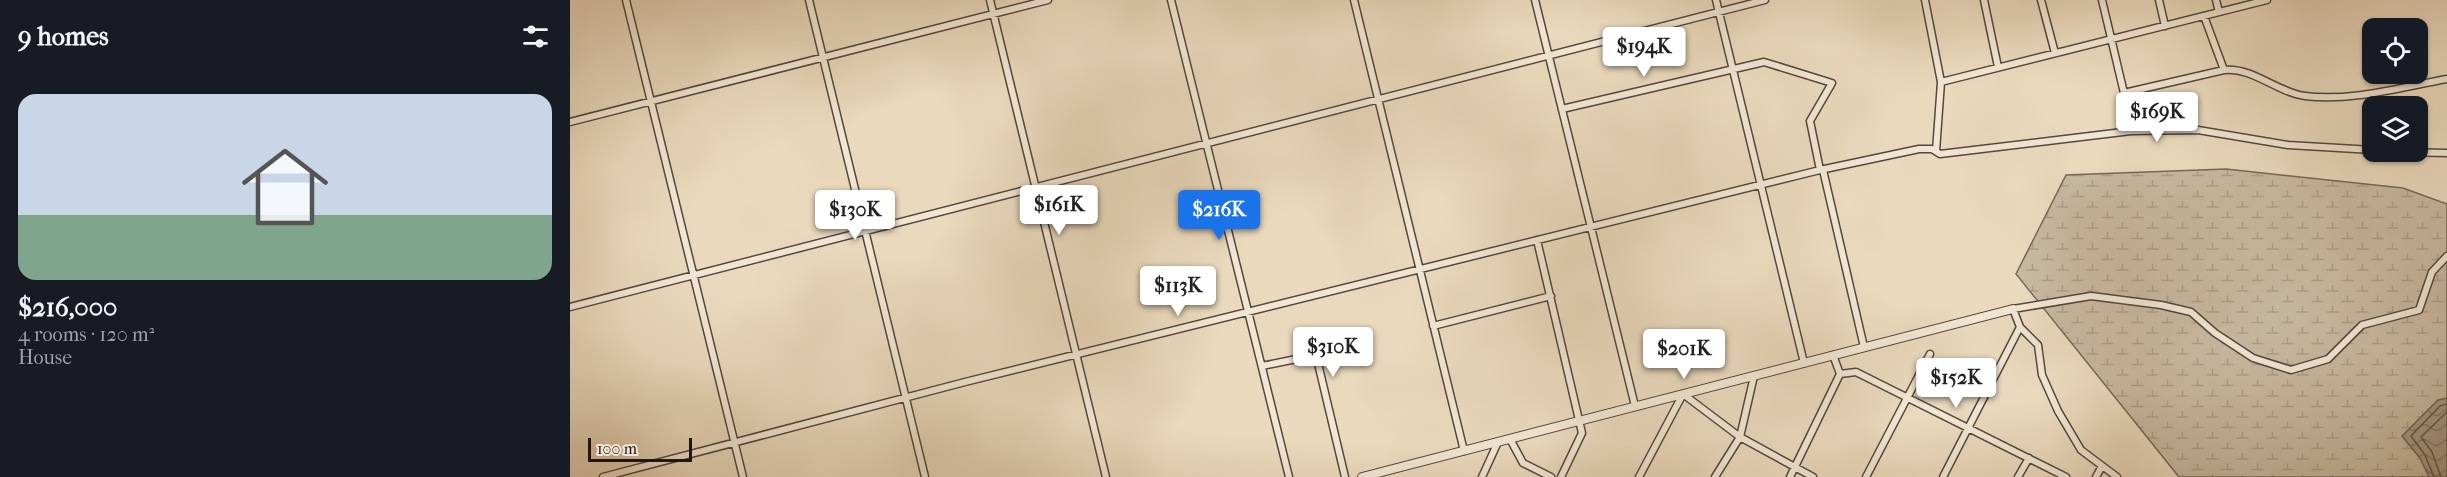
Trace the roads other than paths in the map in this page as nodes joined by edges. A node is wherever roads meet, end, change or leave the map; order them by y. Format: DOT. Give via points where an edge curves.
graph roads {
  1 [pos="626,0"];
  2 [pos="809,0"];
  3 [pos="990,0"];
  4 [pos="1048,0"];
  5 [pos="1171,0"];
  6 [pos="1354,0"];
  7 [pos="1535,0"];
  8 [pos="1716,0"];
  9 [pos="1765,0"];
  10 [pos="1925,0"];
  11 [pos="1984,0"];
  12 [pos="2041,0"];
  13 [pos="2102,0"];
  14 [pos="2159,0"];
  15 [pos="2216,0"];
  16 [pos="2267,0"];
  17 [pos="1718,11"];
  18 [pos="2218,12"];
  19 [pos="993,14"];
  20 [pos="2204,16"];
  21 [pos="2165,26"];
  22 [pos="2111,39"];
  23 [pos="2055,53"];
  24 [pos="1548,55"];
  25 [pos="823,57"];
  26 [pos="1998,67"];
  27 [pos="1732,69"];
  28 [pos="2224,70"];
  29 [pos="2447,79"];
  30 [pos="1941,82"];
  31 [pos="1378,99"];
  32 [pos="651,101"];
  33 [pos="1562,109"];
  34 [pos="570,122"];
  35 [pos="1207,143"];
  36 [pos="2362,149"];
  37 [pos="1936,152"];
  38 [pos="2428,153"];
  39 [pos="2447,153"];
  40 [pos="1821,170"];
  41 [pos="1761,184"];
  42 [pos="1035,187"];
  43 [pos="1591,227"];
  44 [pos="865,231"];
  45 [pos="1537,240"];
  46 [pos="2447,256"];
  47 [pos="1419,270"];
  48 [pos="693,275"];
  49 [pos="1551,296"];
  50 [pos="570,307"];
  51 [pos="2013,309"];
  52 [pos="1248,312"];
  53 [pos="1433,326"];
  54 [pos="2020,327"];
  55 [pos="1864,347"];
  56 [pos="1930,354"];
  57 [pos="1076,355"];
  58 [pos="1833,355"];
  59 [pos="1804,363"];
  60 [pos="1262,366"];
  61 [pos="1840,374"];
  62 [pos="1754,376"];
  63 [pos="1683,394"];
  64 [pos="906,398"];
  65 [pos="1908,398"];
  66 [pos="1635,406"];
  67 [pos="1580,420"];
  68 [pos="1969,429"];
  69 [pos="1740,437"];
  70 [pos="1510,439"];
  71 [pos="734,441"];
  72 [pos="1498,442"];
  73 [pos="1464,451"];
  74 [pos="2028,458"];
  75 [pos="2102,466"];
  76 [pos="1795,467"];
  77 [pos="603,477"];
  78 [pos="743,477"];
  79 [pos="925,477"];
  80 [pos="1106,477"];
  81 [pos="1289,477"];
  82 [pos="1345,477"];
  83 [pos="1362,477"];
  84 [pos="1482,477"];
  85 [pos="1551,477"];
  86 [pos="1561,477"];
  87 [pos="1639,477"];
  88 [pos="1715,477"];
  89 [pos="1790,477"];
  90 [pos="1813,477"];
  91 [pos="1866,477"];
  92 [pos="1943,477"];
  93 [pos="2018,477"];
  94 [pos="2066,477"];
  95 [pos="2096,477"];
  96 [pos="2117,477"];
  1 -- 32 [label="street"];
  2 -- 25 [label="street"];
  3 -- 19 [label="street"];
  4 -- 19 [label="street"];
  5 -- 35 [label="street"];
  6 -- 31 [label="street"];
  7 -- 24 [label="street"];
  8 -- 17 [label="street"];
  9 -- 17 [label="street"];
  10 -- 30 [label="street"];
  11 -- 26 [label="street"];
  12 -- 23 [label="street"];
  13 -- 22 [label="street"];
  14 -- 21 [label="street"];
  15 -- 18 [label="street"];
  16 -- 18 [label="street"];
  17 -- 24 [label="street"];
  17 -- 27 [label="street"];
  18 -- 20 [label="street"];
  19 -- 25 [label="street"];
  19 -- 42 [label="street"];
  20 -- 21 [label="street"];
  20 -- 28 [label="street"];
  21 -- 22 [label="street"];
  22 -- 23 [label="street"];
  22 -- 28 [label="street" via="2124,93"];
  23 -- 26 [label="street"];
  24 -- 31 [label="street"];
  24 -- 33 [label="street"];
  25 -- 32 [label="street"];
  25 -- 44 [label="street"];
  26 -- 30 [label="street"];
  27 -- 33 [label="street"];
  27 -- 40 [label="street" via="1764,62 1832,83 1810,121"];
  27 -- 41 [label="street"];
  28 -- 29 [label="street" via="2239,69 2287,93 2307,96 2357,94"];
  30 -- 37 [label="street"];
  31 -- 35 [label="street"];
  31 -- 47 [label="street"];
  32 -- 34 [label="street"];
  32 -- 48 [label="street"];
  33 -- 43 [label="street"];
  35 -- 42 [label="street"];
  35 -- 52 [label="street"];
  36 -- 37 [label="street" via="2288,144 2198,129 2131,131"];
  37 -- 40 [label="street" via="1919,148"];
  38 -- 39 [label="street"];
  40 -- 41 [label="street"];
  40 -- 55 [label="street"];
  41 -- 43 [label="street"];
  41 -- 59 [label="street"];
  42 -- 44 [label="street"];
  42 -- 57 [label="street"];
  43 -- 45 [label="street"];
  43 -- 66 [label="street"];
  44 -- 48 [label="street"];
  44 -- 64 [label="street"];
  45 -- 47 [label="street"];
  45 -- 49 [label="street"];
  46 -- 51 [label="street" via="2432,272 2419,310 2362,325 2328,359 2291,370 2253,358 2191,312 2161,305 2091,296"];
  47 -- 52 [label="street"];
  47 -- 53 [label="street"];
  48 -- 50 [label="street"];
  48 -- 71 [label="street"];
  49 -- 53 [label="street"];
  49 -- 67 [label="street"];
  51 -- 54 [label="street"];
  51 -- 55 [label="street"];
  52 -- 57 [label="street"];
  52 -- 60 [label="street"];
  53 -- 73 [label="street"];
  54 -- 68 [label="street"];
  54 -- 75 [label="street" via="2038,345 2042,375 2081,450"];
  55 -- 58 [label="street"];
  56 -- 65 [label="street"];
  57 -- 64 [label="street"];
  57 -- 80 [label="street"];
  58 -- 59 [label="street"];
  58 -- 61 [label="street"];
  59 -- 62 [label="street"];
  60 -- 81 [label="street"];
  60 -- 82 [label="street" via="1316,355"];
  61 -- 65 [label="street" via="1856,372"];
  61 -- 76 [label="street"];
  62 -- 63 [label="street"];
  62 -- 69 [label="street"];
  63 -- 66 [label="street"];
  63 -- 69 [label="street"];
  63 -- 87 [label="street"];
  64 -- 71 [label="street"];
  64 -- 79 [label="street"];
  65 -- 68 [label="street"];
  65 -- 91 [label="street"];
  66 -- 67 [label="street"];
  67 -- 70 [label="street"];
  67 -- 86 [label="street" via="1582,434"];
  68 -- 74 [label="street"];
  68 -- 92 [label="street"];
  69 -- 76 [label="street"];
  69 -- 88 [label="street"];
  70 -- 72 [label="street"];
  70 -- 85 [label="street" via="1523,463"];
  71 -- 77 [label="street"];
  71 -- 78 [label="street"];
  72 -- 73 [label="street"];
  72 -- 84 [label="street"];
  73 -- 83 [label="street"];
  74 -- 93 [label="street"];
  74 -- 94 [label="street"];
  75 -- 95 [label="street"];
  75 -- 96 [label="street"];
  76 -- 89 [label="street"];
  76 -- 90 [label="street"];
}
